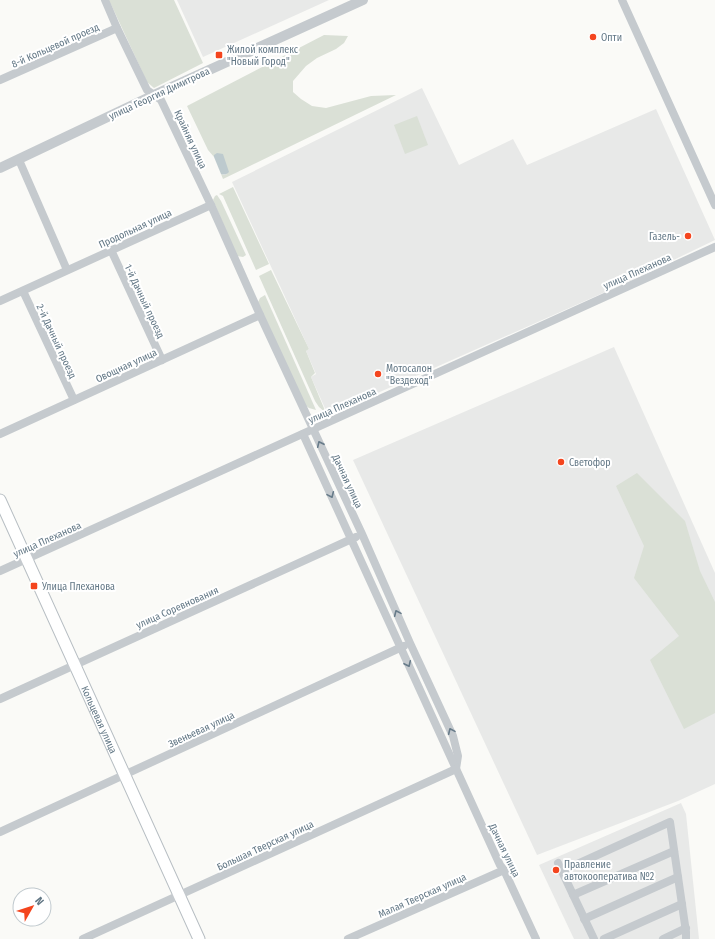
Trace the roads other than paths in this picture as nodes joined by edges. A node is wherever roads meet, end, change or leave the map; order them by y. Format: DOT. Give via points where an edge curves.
graph roads {
  1 [pos="105,0"];
  2 [pos="363,0"];
  3 [pos="622,0"];
  4 [pos="347,4"];
  5 [pos="117,28"];
  6 [pos="0,80"];
  7 [pos="154,95"];
  8 [pos="18,160"];
  9 [pos="0,168"];
  10 [pos="211,204"];
  11 [pos="715,205"];
  12 [pos="715,247"];
  13 [pos="111,250"];
  14 [pos="67,270"];
  15 [pos="23,290"];
  16 [pos="0,301"];
  17 [pos="260,315"];
  18 [pos="162,360"];
  19 [pos="74,400"];
  20 [pos="313,429"];
  21 [pos="0,434"];
  22 [pos="303,434"];
  23 [pos="0,500"];
  24 [pos="362,534"];
  25 [pos="351,539"];
  26 [pos="27,559"];
  27 [pos="0,571"];
  28 [pos="410,643"];
  29 [pos="400,648"];
  30 [pos="75,665"];
  31 [pos="0,699"];
  32 [pos="456,769"];
  33 [pos="124,775"];
  34 [pos="0,832"];
  35 [pos="674,851"];
  36 [pos="504,870"];
  37 [pos="678,877"];
  38 [pos="180,895"];
  39 [pos="573,895"];
  40 [pos="682,904"];
  41 [pos="584,919"];
  42 [pos="686,928"];
  43 [pos="83,939"];
  44 [pos="199,939"];
  45 [pos="348,939"];
  46 [pos="536,939"];
  47 [pos="594,939"];
  48 [pos="604,939"];
  49 [pos="663,939"];
  50 [pos="686,939"];
  1 -- 5 [label="street, Крайняя улица"];
  2 -- 4 [label="street, улица Георгия Димитрова"];
  3 -- 11 [label="street"];
  4 -- 7 [label="street, улица Георгия Димитрова"];
  5 -- 6 [label="street, 8-й Кольцевой проезд"];
  5 -- 7 [label="street, Крайняя улица" via="147,90"];
  7 -- 8 [label="street, улица Георгия Димитрова"];
  7 -- 10 [label="street, Крайняя улица" via="161,100"];
  8 -- 9 [label="street, улица Георгия Димитрова"];
  8 -- 14 [label="street"];
  10 -- 13 [label="street, Продольная улица"];
  10 -- 17 [label="street, Дачная улица"];
  12 -- 20 [label="street, улица Плеханова"];
  13 -- 14 [label="street, Продольная улица"];
  13 -- 18 [label="street, 1-й Дачный проезд"];
  14 -- 15 [label="street, Продольная улица"];
  15 -- 16 [label="street, Продольная улица"];
  15 -- 19 [label="street, 2-й Дачный проезд"];
  17 -- 18 [label="street, Овощная улица"];
  17 -- 20 [label="street, Дачная улица"];
  18 -- 19 [label="street, Овощная улица"];
  19 -- 21 [label="street, Овощная улица"];
  20 -- 22 [label="street, улица Плеханова"];
  24 -- 20 [label="street, Дачная улица, one-way"];
  22 -- 25 [label="street, Дачная улица, one-way"];
  22 -- 26 [label="street, улица Плеханова"];
  23 -- 26 [label="main road, Кольцевая улица"];
  24 -- 25 [label="street, улица Соревнования"];
  28 -- 24 [label="street, Дачная улица, one-way"];
  25 -- 29 [label="street, Дачная улица"];
  25 -- 30 [label="street, улица Соревнования"];
  26 -- 27 [label="street, улица Плеханова"];
  26 -- 30 [label="main road, Кольцевая улица"];
  28 -- 29 [label="street, Звеньевая улица"];
  32 -- 28 [label="street, Дачная улица, one-way" via="458,756 453,736"];
  29 -- 32 [label="street, Дачная улица, one-way"];
  29 -- 33 [label="street, Звеньевая улица"];
  30 -- 31 [label="street, улица Соревнования"];
  30 -- 33 [label="main road, Кольцевая улица"];
  32 -- 36 [label="street, Дачная улица"];
  32 -- 38 [label="street, Большая Тверская улица"];
  33 -- 34 [label="street, Звеньевая улица"];
  33 -- 38 [label="main road, Кольцевая улица"];
  35 -- 37 [label="street"];
  35 -- 39 [label="street"];
  35 -- 39 [label="street" via="670,822 560,867"];
  36 -- 45 [label="street, Малая Тверская улица"];
  36 -- 46 [label="street, Дачная улица"];
  37 -- 40 [label="street"];
  37 -- 41 [label="street"];
  38 -- 43 [label="street, Большая Тверская улица"];
  38 -- 44 [label="main road, Кольцевая улица"];
  39 -- 41 [label="street"];
  40 -- 42 [label="street"];
  40 -- 48 [label="street"];
  41 -- 47 [label="street"];
  42 -- 49 [label="street"];
  42 -- 50 [label="street"];
}
